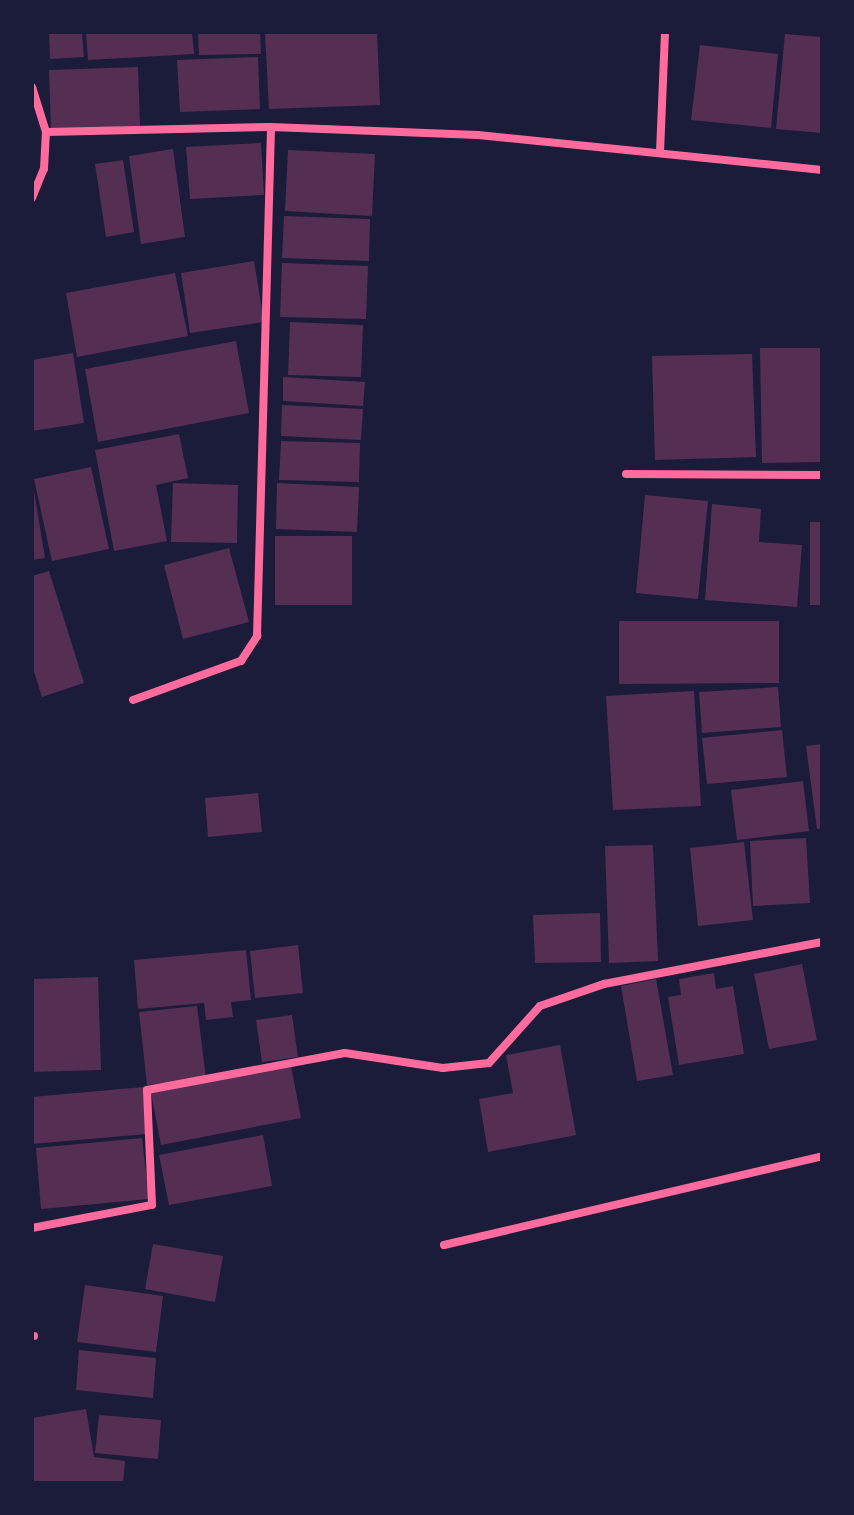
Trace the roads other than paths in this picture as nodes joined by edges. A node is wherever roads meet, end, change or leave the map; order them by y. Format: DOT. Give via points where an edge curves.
graph roads {
  1 [pos="665,32"];
  2 [pos="32,87"];
  3 [pos="271,127"];
  4 [pos="46,132"];
  5 [pos="660,152"];
  6 [pos="822,170"];
  7 [pos="32,198"];
  8 [pos="626,474"];
  9 [pos="822,475"];
  10 [pos="133,700"];
  11 [pos="822,942"];
  12 [pos="822,1156"];
  13 [pos="32,1228"];
  14 [pos="444,1245"];
  1 -- 5 [label="street"];
  2 -- 4 [label="street"];
  3 -- 4 [label="street"];
  3 -- 5 [label="street" via="478,135"];
  3 -- 10 [label="street" via="257,636 241,661"];
  4 -- 7 [label="street" via="44,169"];
  5 -- 6 [label="street"];
  8 -- 9 [label="street"];
  11 -- 13 [label="street" via="604,984 540,1006 489,1063 443,1068 345,1053 147,1090 152,1205"];
  12 -- 14 [label="street"];
}
